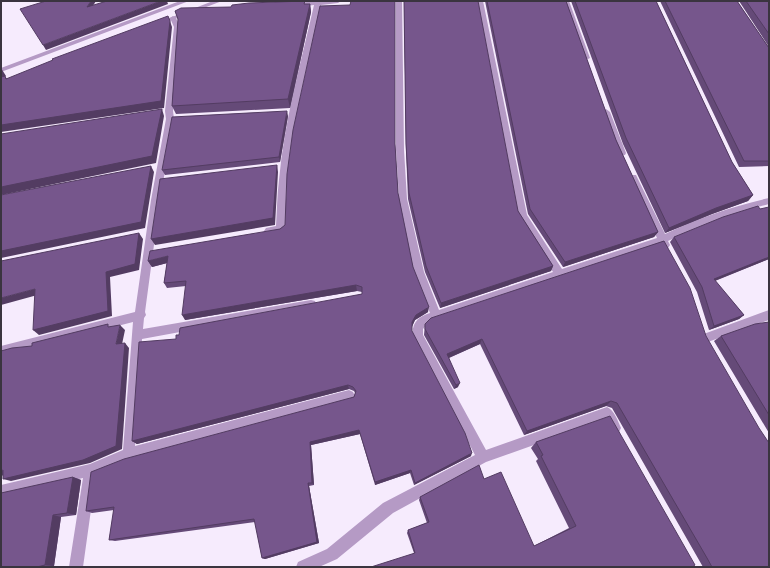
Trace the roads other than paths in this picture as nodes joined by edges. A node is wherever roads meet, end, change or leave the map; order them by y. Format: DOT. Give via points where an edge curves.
graph roads {
  1 [pos="186,1"];
  2 [pos="219,1"];
  3 [pos="338,1"];
  4 [pos="399,1"];
  5 [pos="480,1"];
  6 [pos="566,1"];
  7 [pos="318,3"];
  8 [pos="288,6"];
  9 [pos="197,9"];
  10 [pos="213,10"];
  11 [pos="173,18"];
  12 [pos="151,26"];
  13 [pos="588,64"];
  14 [pos="1,70"];
  15 [pos="604,108"];
  16 [pos="624,159"];
  17 [pos="630,172"];
  18 [pos="769,201"];
  19 [pos="259,233"];
  20 [pos="662,240"];
  21 [pos="670,253"];
  22 [pos="560,274"];
  23 [pos="325,301"];
  24 [pos="436,314"];
  25 [pos="769,314"];
  26 [pos="141,315"];
  27 [pos="137,335"];
  28 [pos="705,338"];
  29 [pos="1,351"];
  30 [pos="349,396"];
  31 [pos="622,440"];
  32 [pos="129,454"];
  33 [pos="483,457"];
  34 [pos="90,470"];
  35 [pos="1,491"];
  36 [pos="76,567"];
  37 [pos="303,567"];
  1 -- 14 [label="street"];
  2 -- 9 [label="street"];
  3 -- 7 [label="street"];
  4 -- 24 [label="street" via="400,150 403,199 419,272"];
  5 -- 22 [label="street" via="522,216"];
  6 -- 13 [label="street"];
  7 -- 8 [label="street"];
  7 -- 19 [label="street" via="290,112 281,167 281,229"];
  9 -- 10 [label="street"];
  9 -- 11 [label="street"];
  11 -- 12 [label="street"];
  11 -- 26 [label="street" via="177,27 169,115 157,167 163,181 146,232 150,251"];
  15 -- 16 [label="street"];
  17 -- 20 [label="street"];
  18 -- 20 [label="street" via="754,201"];
  20 -- 21 [label="street"];
  20 -- 22 [label="street"];
  22 -- 24 [label="street"];
  23 -- 27 [label="street"];
  24 -- 33 [label="street" via="422,322 417,331 418,336"];
  25 -- 28 [label="street"];
  26 -- 27 [label="street"];
  26 -- 29 [label="street"];
  27 -- 32 [label="street"];
  30 -- 32 [label="street"];
  31 -- 33 [label="street" via="607,413"];
  32 -- 34 [label="street"];
  33 -- 37 [label="street" via="388,508 332,554"];
  34 -- 35 [label="street"];
  34 -- 36 [label="street"];
}
